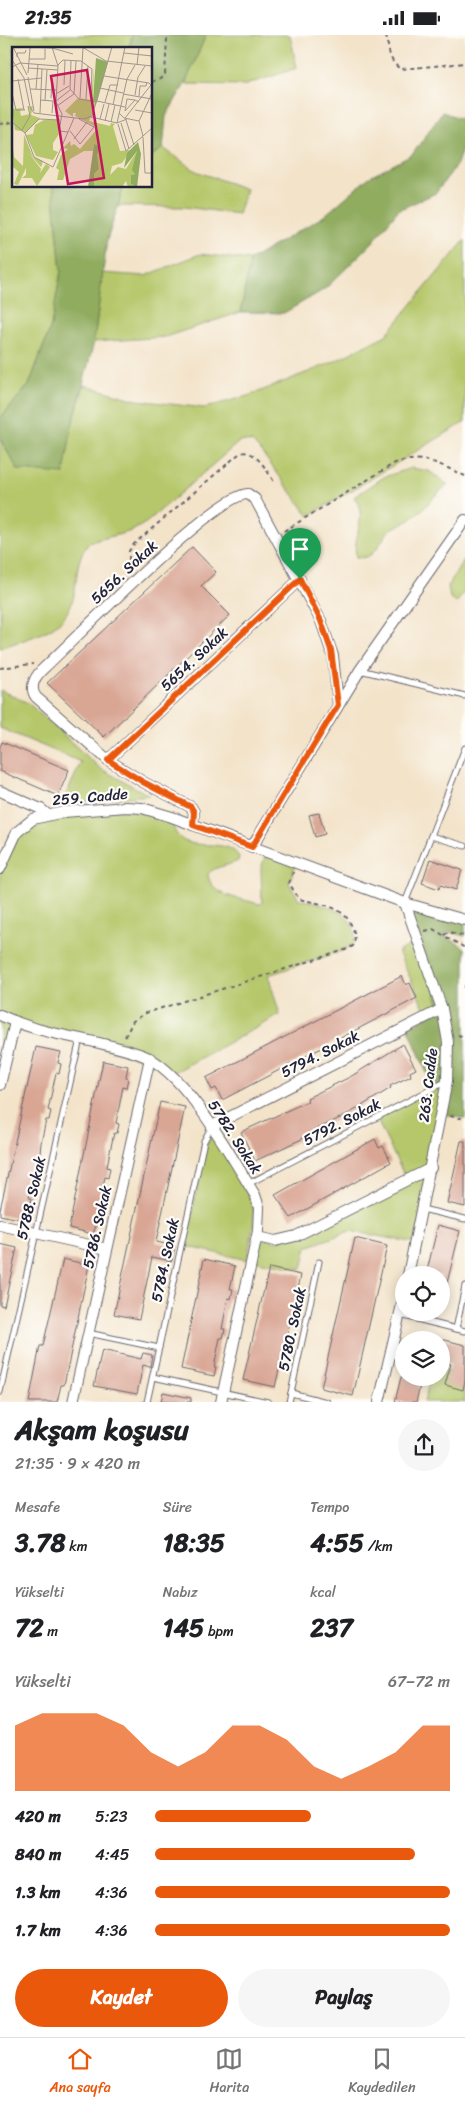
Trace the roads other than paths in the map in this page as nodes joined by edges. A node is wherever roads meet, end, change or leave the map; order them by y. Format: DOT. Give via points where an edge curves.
graph roads {
  1 [pos="465,520"];
  2 [pos="300,579"];
  3 [pos="360,670"];
  4 [pos="465,696"];
  5 [pos="338,705"];
  6 [pos="465,748"];
  7 [pos="108,760"];
  8 [pos="0,791"];
  9 [pos="48,815"];
  10 [pos="193,825"];
  11 [pos="431,835"];
  12 [pos="465,846"];
  13 [pos="252,847"];
  14 [pos="0,869"];
  15 [pos="405,903"];
  16 [pos="465,920"];
  17 [pos="442,1009"];
  18 [pos="0,1015"];
  19 [pos="15,1022"];
  20 [pos="80,1039"];
  21 [pos="150,1058"];
  22 [pos="447,1081"];
  23 [pos="0,1085"];
  24 [pos="212,1125"];
  25 [pos="431,1168"];
  26 [pos="248,1184"];
  27 [pos="422,1209"];
  28 [pos="465,1219"];
  29 [pos="0,1225"];
  30 [pos="36,1233"];
  31 [pos="257,1237"];
  32 [pos="107,1249"];
  33 [pos="320,1262"];
  34 [pos="410,1266"];
  35 [pos="465,1286"];
  36 [pos="399,1321"];
  37 [pos="424,1321"];
  38 [pos="456,1329"];
  39 [pos="465,1331"];
  40 [pos="88,1333"];
  41 [pos="159,1348"];
  42 [pos="153,1377"];
  43 [pos="0,1392"];
  44 [pos="291,1393"];
  45 [pos="222,1397"];
  46 [pos="73,1402"];
  47 [pos="147,1402"];
  48 [pos="268,1402"];
  49 [pos="289,1402"];
  50 [pos="327,1402"];
  51 [pos="379,1402"];
  1 -- 3 [label="street"];
  2 -- 5 [label="street" via="331,650"];
  2 -- 7 [label="street, 5654. Sokak"];
  2 -- 7 [label="street, 5656. Sokak" via="255,499 248,494 239,496 210,515 45,667 36,677 33,687 36,697"];
  3 -- 4 [label="lane"];
  3 -- 5 [label="street"];
  5 -- 13 [label="street"];
  6 -- 11 [label="lane"];
  7 -- 10 [label="street" via="191,807"];
  8 -- 9 [label="street"];
  9 -- 10 [label="street, 259. Cadde" via="107,808 142,808"];
  9 -- 14 [label="street, 259. Cadde" via="21,826"];
  10 -- 13 [label="street, 259. Cadde"];
  11 -- 12 [label="lane"];
  11 -- 15 [label="lane"];
  13 -- 15 [label="street, 259. Cadde"];
  15 -- 16 [label="street, 259. Cadde"];
  15 -- 17 [label="street, 263. Cadde"];
  17 -- 22 [label="street, 263. Cadde" via="448,1043"];
  17 -- 24 [label="street, 5794. Sokak"];
  18 -- 19 [label="street, 5782. Sokak"];
  19 -- 20 [label="street, 5782. Sokak"];
  19 -- 23 [label="street"];
  20 -- 21 [label="street, 5782. Sokak"];
  20 -- 30 [label="lane, 5788. Sokak"];
  21 -- 24 [label="street, 5782. Sokak" via="169,1071"];
  21 -- 32 [label="street, 5786. Sokak"];
  22 -- 25 [label="street, 263. Cadde"];
  22 -- 26 [label="lane, 5792. Sokak"];
  24 -- 26 [label="street, 5782. Sokak"];
  24 -- 41 [label="lane, 5784. Sokak" via="204,1141"];
  25 -- 27 [label="street, 263. Cadde"];
  25 -- 31 [label="street" via="296,1235 275,1241"];
  26 -- 31 [label="street, 5782. Sokak" via="259,1207"];
  27 -- 28 [label="lane"];
  27 -- 34 [label="street, 263. Cadde"];
  29 -- 30 [label="street"];
  30 -- 32 [label="street"];
  30 -- 43 [label="lane, 5788. Sokak"];
  31 -- 45 [label="street, 5782. Sokak"];
  32 -- 40 [label="street, 5786. Sokak"];
  33 -- 44 [label="lane, 5780. Sokak"];
  35 -- 38 [label="lane"];
  36 -- 51 [label="street"];
  37 -- 38 [label="lane"];
  38 -- 39 [label="lane"];
  40 -- 41 [label="lane"];
  40 -- 46 [label="street, 5786. Sokak"];
  41 -- 42 [label="lane, 5784. Sokak"];
  42 -- 45 [label="lane"];
  42 -- 47 [label="lane, 5784. Sokak"];
  44 -- 49 [label="lane, 5780. Sokak"];
  44 -- 50 [label="lane"];
  45 -- 48 [label="lane"];
}
